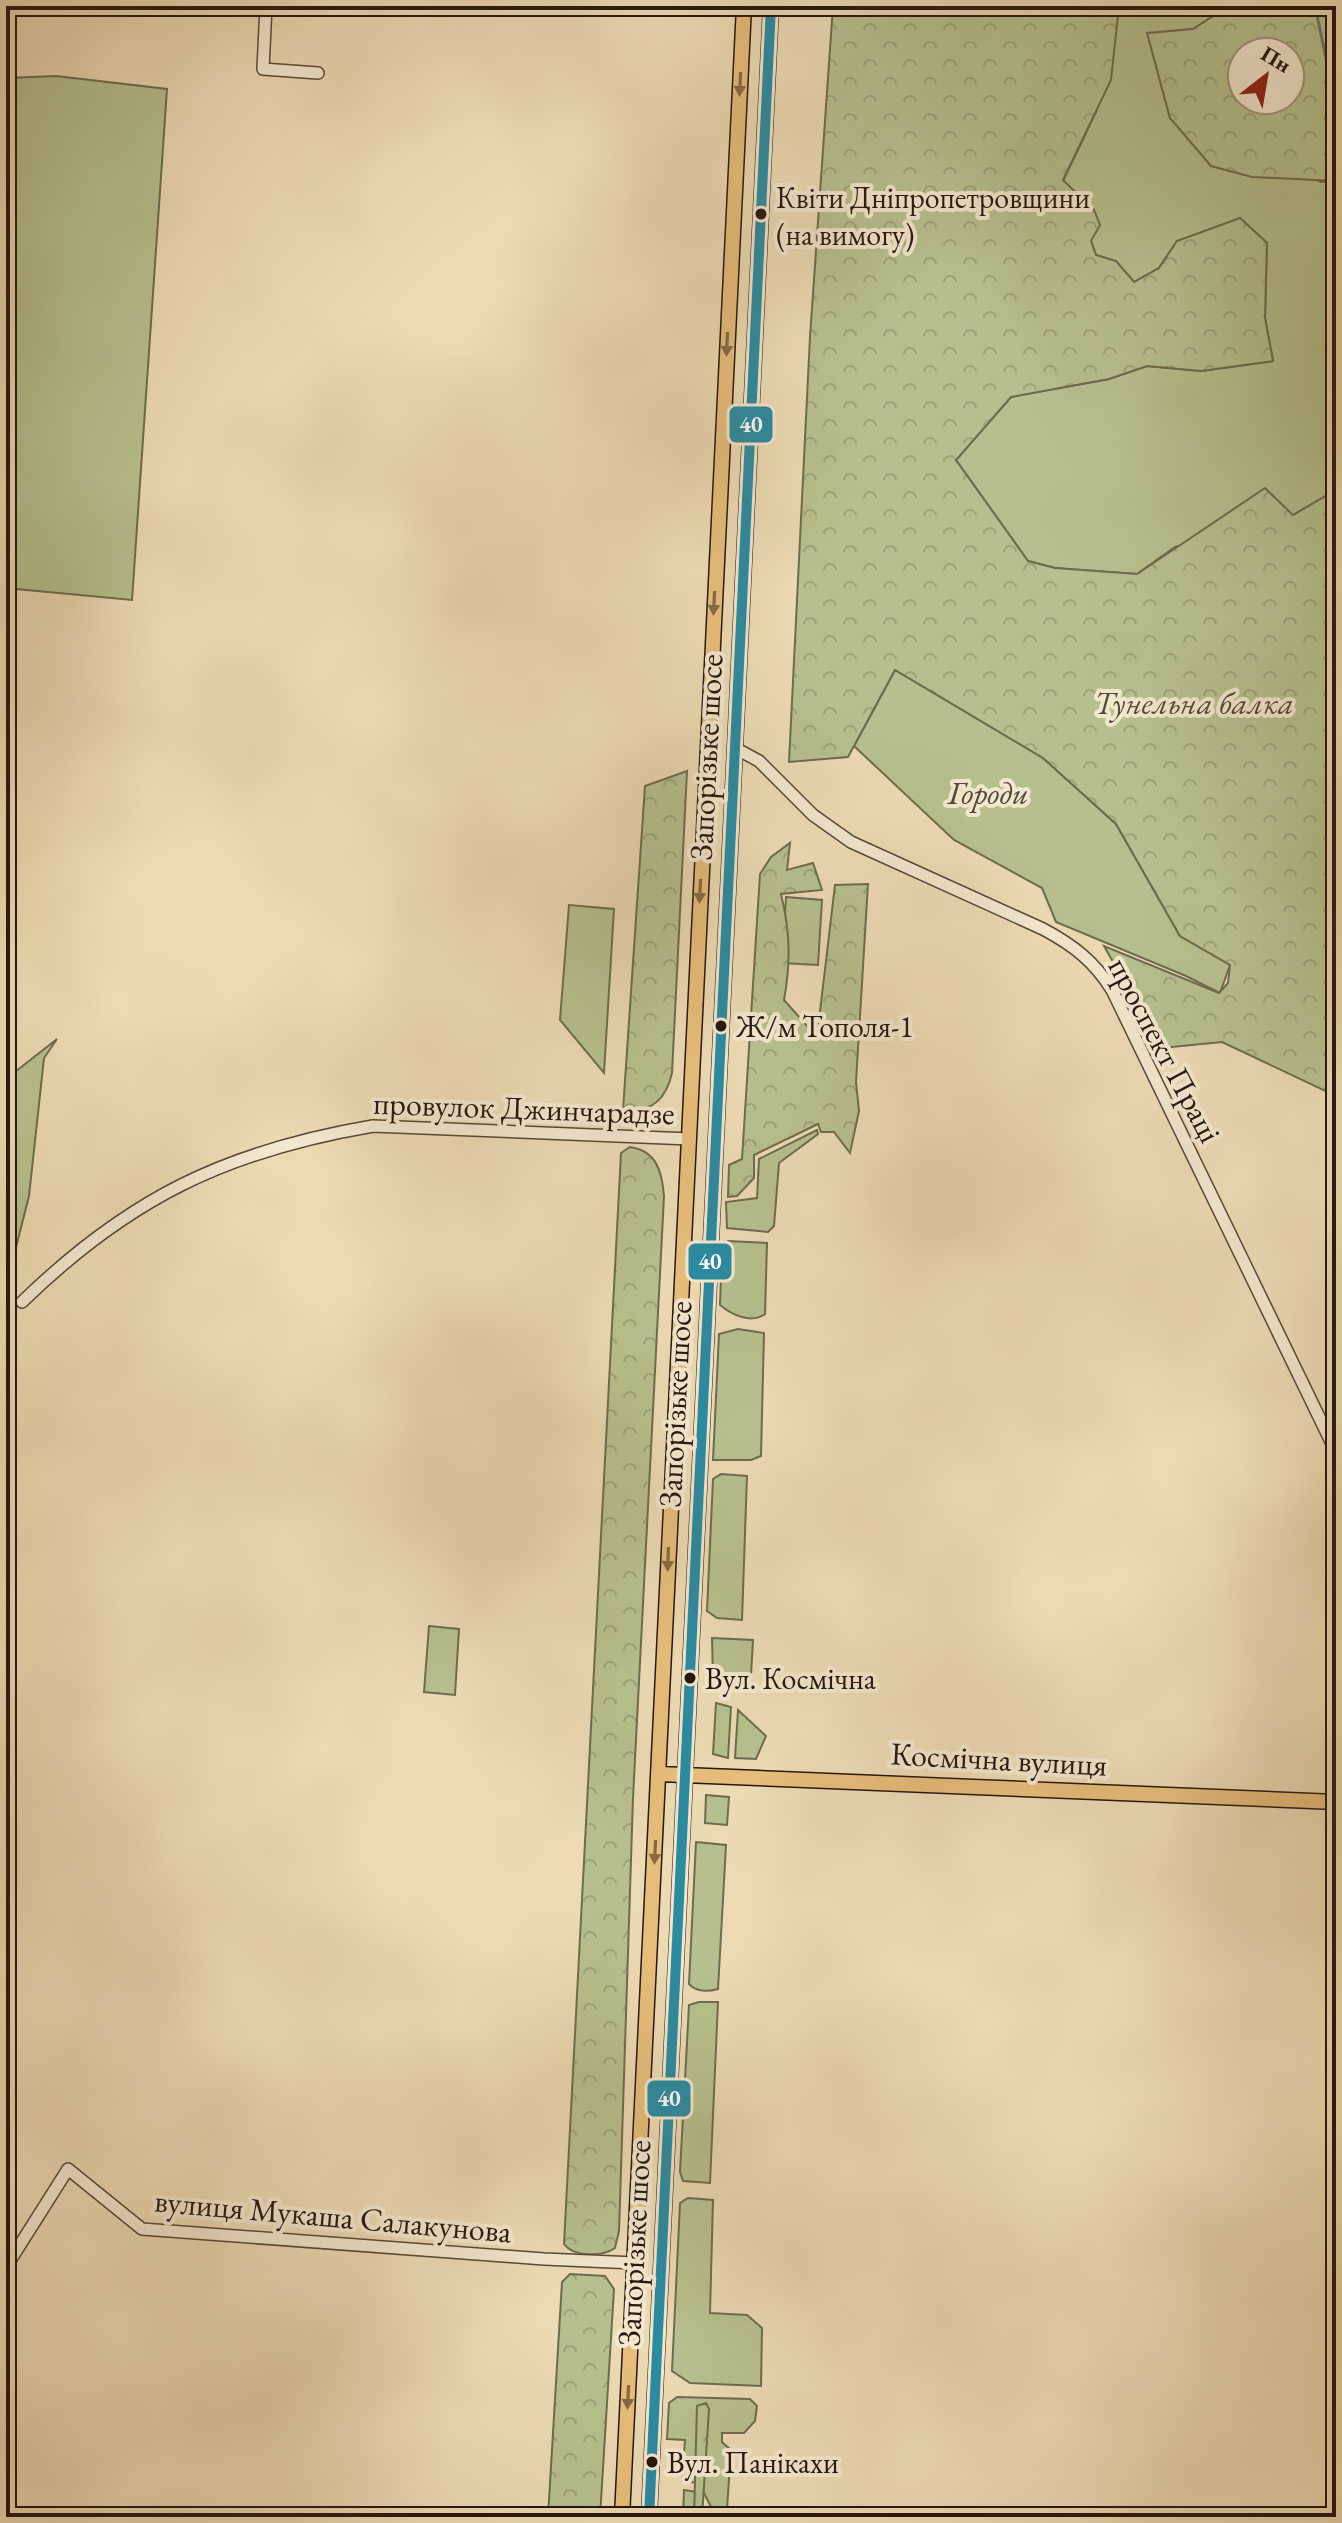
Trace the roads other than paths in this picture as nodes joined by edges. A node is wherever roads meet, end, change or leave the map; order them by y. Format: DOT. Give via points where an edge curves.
graph roads {
  1 [pos="266,6"];
  2 [pos="744,6"];
  3 [pos="771,6"];
  4 [pos="318,73"];
  5 [pos="707,748"];
  6 [pos="735,748"];
  7 [pos="690,1139"];
  8 [pos="715,1141"];
  9 [pos="22,1302"];
  10 [pos="1336,1452"];
  11 [pos="659,1774"];
  12 [pos="686,1774"];
  13 [pos="1336,1802"];
  14 [pos="635,2263"];
  15 [pos="6,2267"];
  16 [pos="622,2517"];
  17 [pos="649,2517"];
  1 -- 4 [label="street" via="263,69"];
  2 -- 5 [label="main road, Запорізьке шосе, one-way"];
  3 -- 6 [label="main road, Запорізьке шосе"];
  5 -- 6 [label="main road"];
  5 -- 7 [label="main road, Запорізьке шосе, one-way"];
  6 -- 8 [label="main road, Запорізьке шосе"];
  6 -- 10 [label="street, проспект Праці" via="759,761 813,815 851,842 1069,942 1097,967"];
  7 -- 8 [label="main road"];
  7 -- 9 [label="street, провулок Джинчарадзе" via="373,1126 324,1134 229,1162 157,1195 69,1256"];
  7 -- 11 [label="main road, Запорізьке шосе, one-way"];
  8 -- 12 [label="main road, Запорізьке шосе"];
  11 -- 12 [label="main road, Космічна вулиця"];
  11 -- 14 [label="main road, Запорізьке шосе, one-way"];
  12 -- 13 [label="main road, Космічна вулиця"];
  12 -- 17 [label="main road, Запорізьке шосе"];
  14 -- 15 [label="street, вулиця Мукаша Салакунова" via="142,2229 68,2169"];
  14 -- 16 [label="main road, Запорізьке шосе, one-way"];
}
